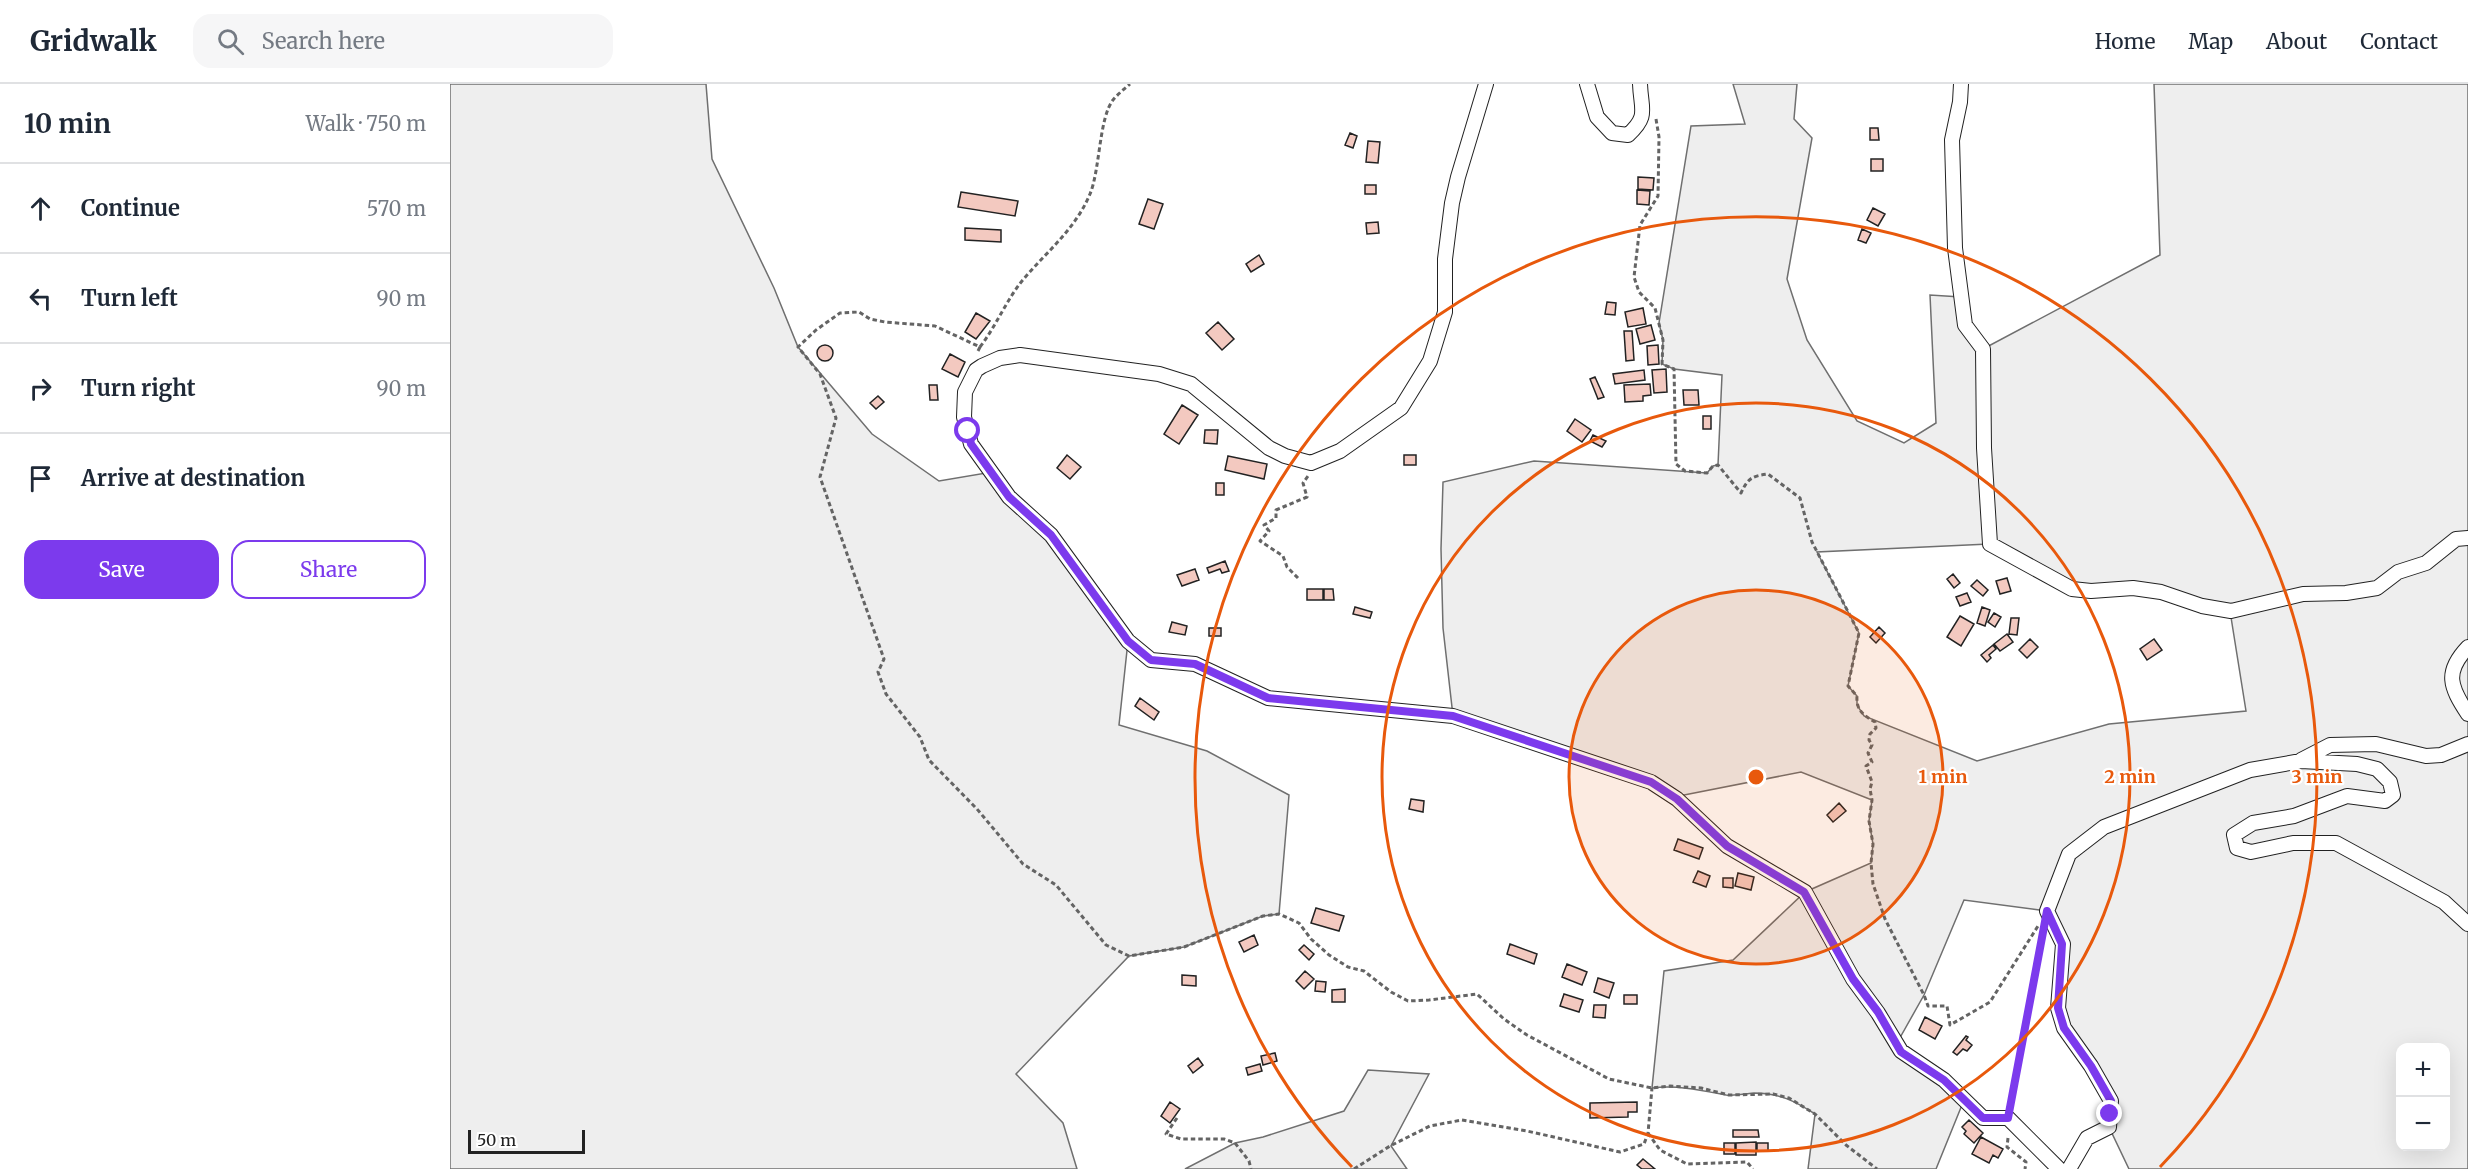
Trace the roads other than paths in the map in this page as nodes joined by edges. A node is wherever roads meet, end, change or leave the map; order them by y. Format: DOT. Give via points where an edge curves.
graph roads {
  1 [pos="1486,84"];
  2 [pos="1587,84"];
  3 [pos="1640,84"];
  4 [pos="1961,84"];
  5 [pos="2468,538"];
  6 [pos="2468,646"];
  7 [pos="2468,714"];
  8 [pos="2468,744"];
  9 [pos="2301,760"];
  10 [pos="2468,924"];
  11 [pos="2059,1169"];
  12 [pos="2069,1169"];
  1 -- 11 [label="street" via="1452,203 1445,259 1445,312 1430,361 1401,408 1340,451 1311,463 1299,461 1269,448 1191,384 1159,374 1020,355 1000,358 976,370 965,392 964,417 971,444 1009,497 1051,535 1128,641 1151,660 1195,664 1268,698 1453,716 1651,782 1677,799 1727,846 1804,892 1853,979 1901,1052 1944,1080 1983,1118 2008,1118"];
  2 -- 3 [label="street" via="1598,117 1612,133 1628,135 1640,124 1643,114"];
  4 -- 5 [label="street" via="1952,140 1955,248 1965,325 1983,349 1990,544 2072,589 2133,588 2230,610 2302,594 2377,588 2398,572 2426,563 2456,539"];
  6 -- 7 [label="street" via="2452,669 2455,694"];
  8 -- 9 [label="street" via="2441,755 2426,756 2376,744 2330,745"];
  9 -- 10 [label="street" via="2377,769 2390,782 2393,795 2385,801 2347,796 2294,816 2253,823 2234,835 2237,848 2251,852 2294,843 2336,843 2444,902"];
  9 -- 12 [label="street" via="2250,770 2104,827 2068,854 2047,911 2062,944 2058,1008 2064,1028 2111,1101 2109,1127 2087,1138"];
}
